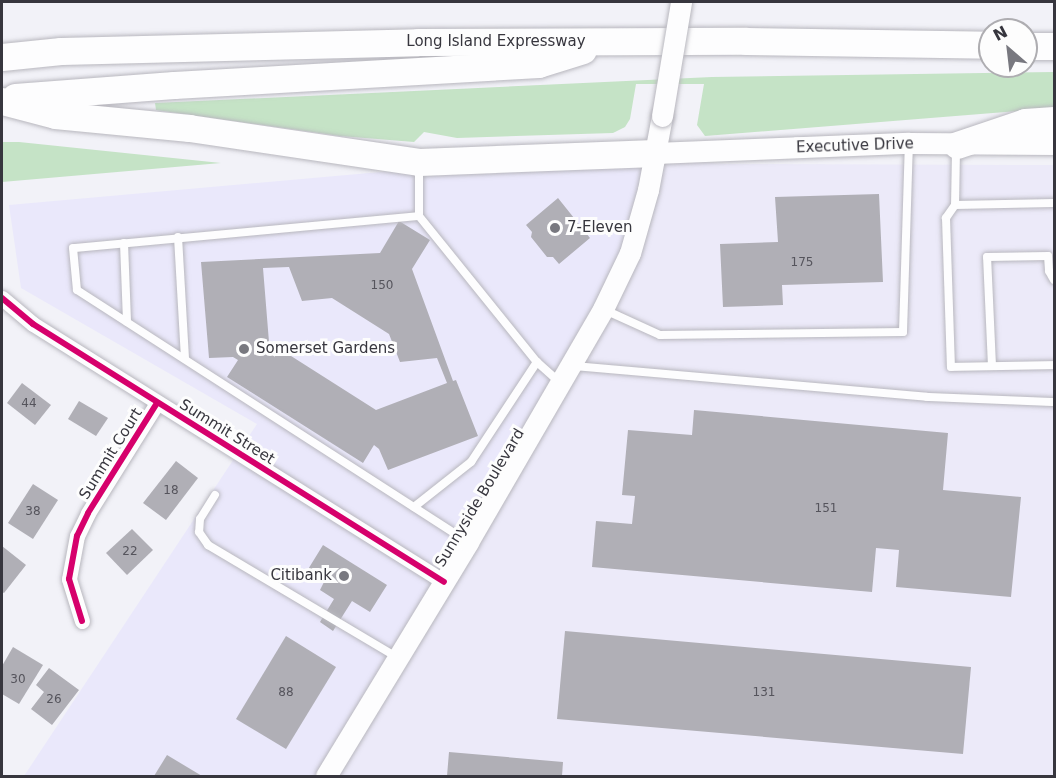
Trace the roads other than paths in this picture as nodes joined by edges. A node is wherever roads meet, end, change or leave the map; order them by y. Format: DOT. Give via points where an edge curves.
graph roads {
  1 [pos="681,2"];
  2 [pos="606,42"];
  3 [pos="978,45"];
  4 [pos="1038,46"];
  5 [pos="1054,46"];
  6 [pos="2,57"];
  7 [pos="2,100"];
  8 [pos="1054,120"];
  9 [pos="909,143"];
  10 [pos="1054,144"];
  11 [pos="957,145"];
  12 [pos="655,153"];
  13 [pos="419,162"];
  14 [pos="1054,203"];
  15 [pos="954,205"];
  16 [pos="419,216"];
  17 [pos="178,237"];
  18 [pos="124,243"];
  19 [pos="1054,280"];
  20 [pos="2,298"];
  21 [pos="603,309"];
  22 [pos="127,322"];
  23 [pos="185,359"];
  24 [pos="537,362"];
  25 [pos="1054,365"];
  26 [pos="572,366"];
  27 [pos="992,366"];
  28 [pos="561,385"];
  29 [pos="1054,402"];
  30 [pos="157,403"];
  31 [pos="215,495"];
  32 [pos="414,507"];
  33 [pos="468,542"];
  34 [pos="444,582"];
  35 [pos="82,621"];
  36 [pos="398,658"];
  37 [pos="326,777"];
  1 -- 12 [label="main road, Sunnyside Boulevard, bridge"];
  2 -- 3 [label="highway, Long Island Expressway"];
  2 -- 6 [label="highway, Long Island Expressway" via="310,44 61,51"];
  2 -- 7 [label="highway" via="538,64 185,84"];
  4 -- 5 [label="highway"];
  7 -- 13 [label="highway" via="55,114 178,127"];
  8 -- 11 [label="highway" via="1025,122"];
  9 -- 11 [label="main road, Executive Drive"];
  9 -- 12 [label="main road, Executive Drive"];
  9 -- 21 [label="lane" via="903,332 660,335"];
  10 -- 11 [label="main road, Executive Drive"];
  11 -- 15 [label="lane"];
  12 -- 13 [label="highway"];
  12 -- 21 [label="main road, Sunnyside Boulevard" via="630,253"];
  13 -- 16 [label="lane"];
  14 -- 15 [label="lane"];
  15 -- 27 [label="lane" via="946,218 951,367"];
  16 -- 17 [label="lane"];
  16 -- 24 [label="lane"];
  17 -- 18 [label="lane"];
  17 -- 23 [label="lane"];
  18 -- 22 [label="lane"];
  18 -- 22 [label="lane" via="73,248 77,290"];
  19 -- 27 [label="lane" via="1048,256 987,257"];
  20 -- 30 [label="street, Summit Street" via="33,324"];
  21 -- 26 [label="main road, Sunnyside Boulevard"];
  22 -- 23 [label="lane"];
  23 -- 32 [label="lane"];
  24 -- 28 [label="lane"];
  24 -- 32 [label="lane" via="471,462"];
  25 -- 27 [label="lane"];
  26 -- 28 [label="main road, Sunnyside Boulevard"];
  26 -- 29 [label="lane" via="927,397"];
  28 -- 33 [label="main road, Sunnyside Boulevard"];
  30 -- 34 [label="street, Summit Street"];
  30 -- 35 [label="street, Summit Court" via="77,536 69,579"];
  31 -- 36 [label="lane" via="200,519 199,532 208,545"];
  32 -- 33 [label="lane"];
  33 -- 34 [label="main road, Sunnyside Boulevard"];
  34 -- 36 [label="main road, Sunnyside Boulevard"];
  36 -- 37 [label="main road, Sunnyside Boulevard"];
}
